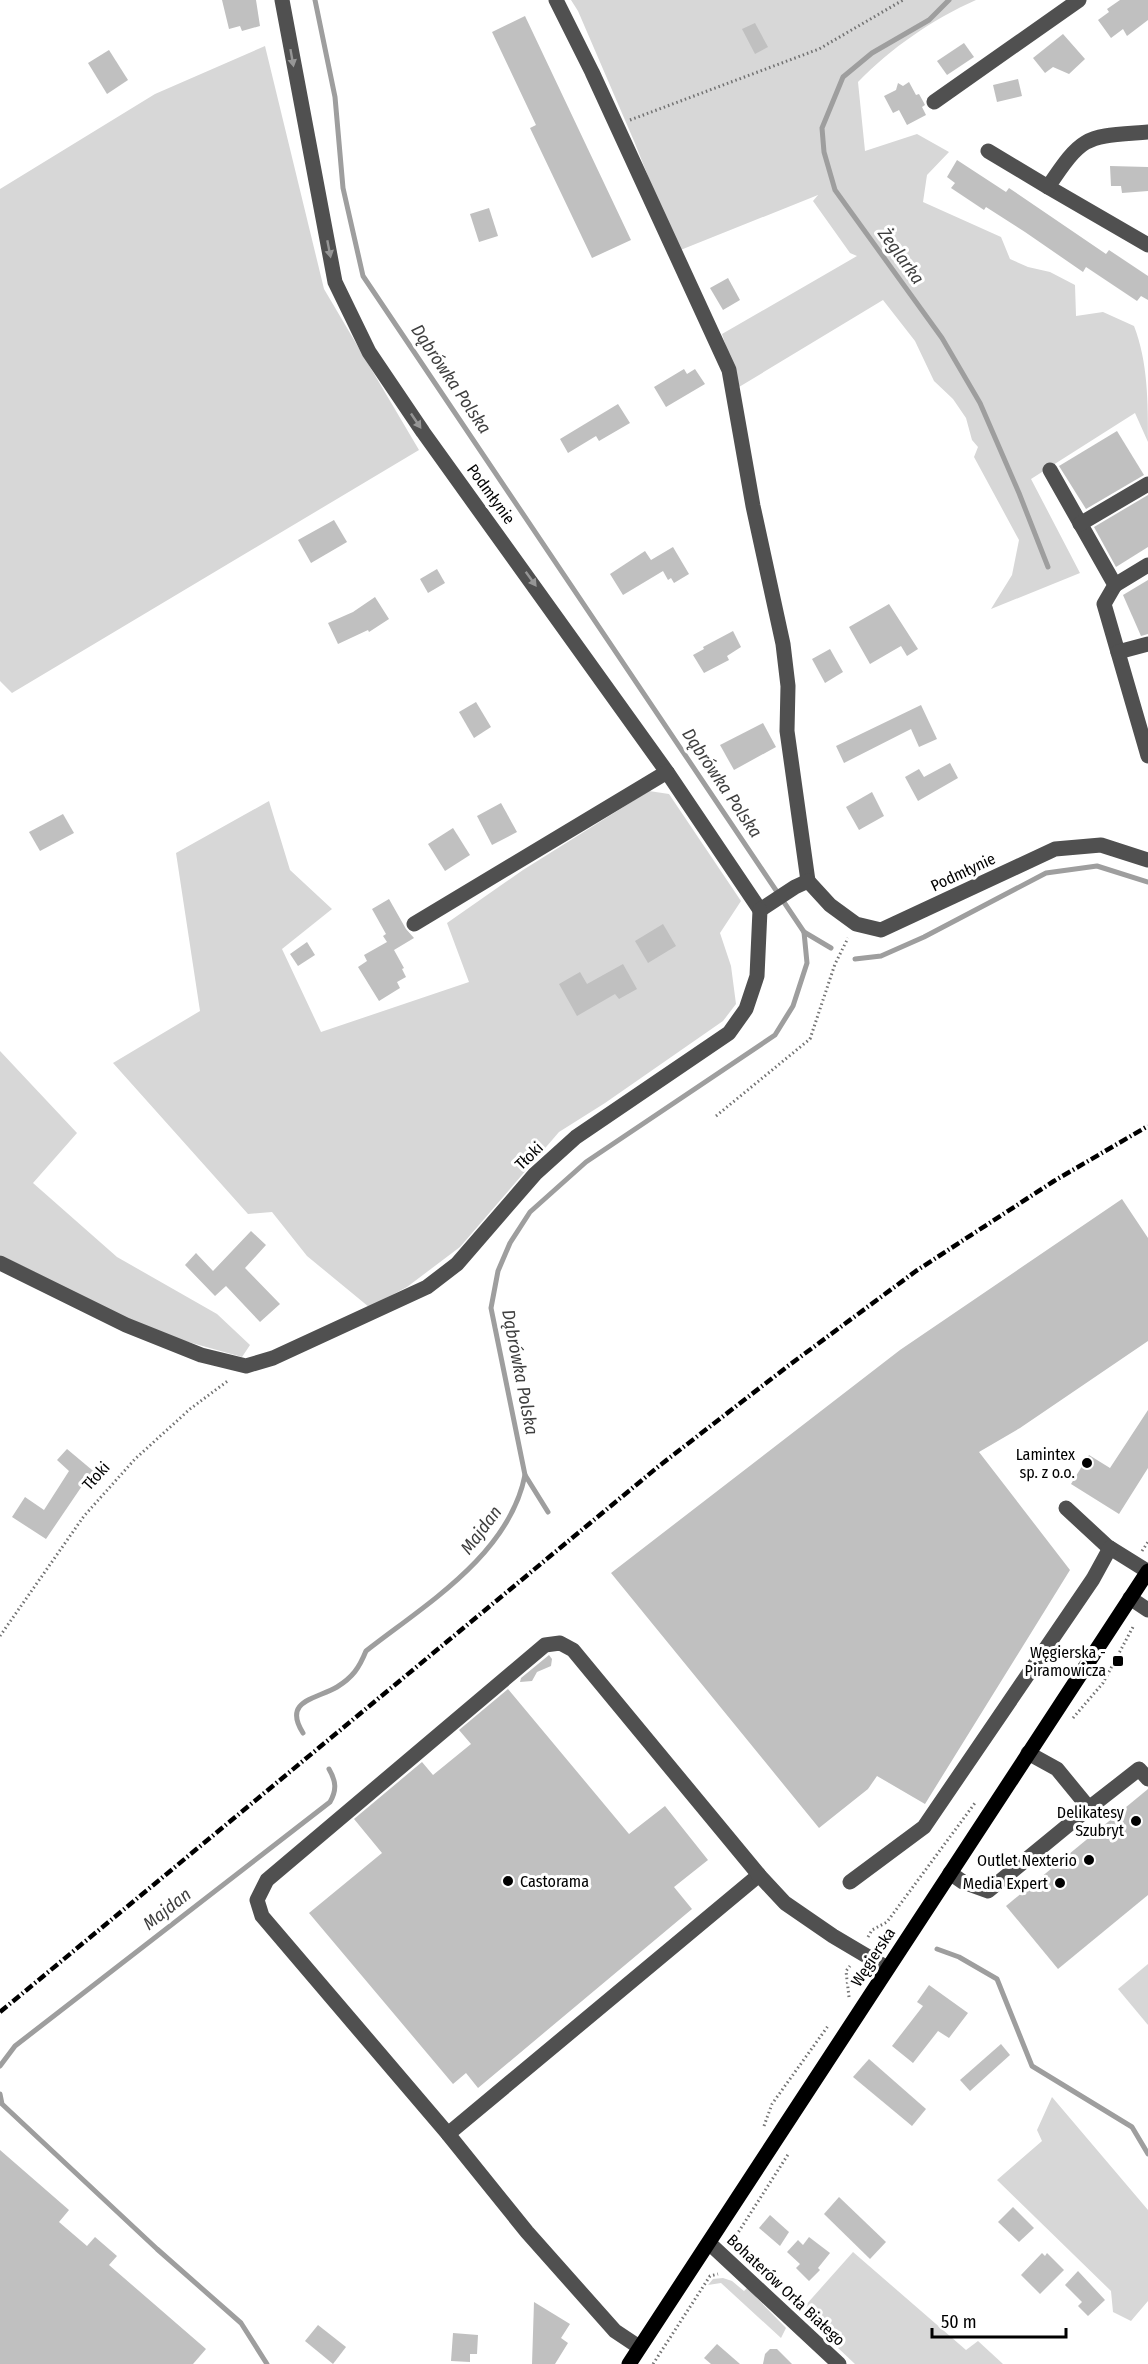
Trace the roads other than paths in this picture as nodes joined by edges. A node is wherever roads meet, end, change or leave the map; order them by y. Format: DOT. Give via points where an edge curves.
graph roads {
  1 [pos="282,0"];
  2 [pos="556,0"];
  3 [pos="1079,0"];
  4 [pos="934,102"];
  5 [pos="1148,132"];
  6 [pos="988,151"];
  7 [pos="1048,187"];
  8 [pos="1148,245"];
  9 [pos="1050,470"];
  10 [pos="1148,484"];
  11 [pos="1080,524"];
  12 [pos="1148,565"];
  13 [pos="1114,585"];
  14 [pos="1148,644"];
  15 [pos="1118,652"];
  16 [pos="1148,756"];
  17 [pos="667,772"];
  18 [pos="1148,860"];
  19 [pos="802,884"];
  20 [pos="765,908"];
  21 [pos="414,924"];
  22 [pos="0,1263"];
  23 [pos="1066,1508"];
  24 [pos="1110,1548"];
  25 [pos="1148,1571"];
  26 [pos="1126,1604"];
  27 [pos="1148,1610"];
  28 [pos="1028,1753"];
  29 [pos="1148,1779"];
  30 [pos="1089,1808"];
  31 [pos="950,1873"];
  32 [pos="759,1875"];
  33 [pos="850,1882"];
  34 [pos="887,1968"];
  35 [pos="448,2134"];
  36 [pos="709,2243"];
  37 [pos="639,2348"];
  38 [pos="629,2364"];
  39 [pos="839,2364"];
  1 -- 17 [label="street, Podmłynie, one-way" via="335,282 369,351"];
  2 -- 19 [label="street" via="729,370 783,644"];
  3 -- 4 [label="street"];
  5 -- 7 [label="street" via="1092,138 1072,154"];
  6 -- 7 [label="street"];
  7 -- 8 [label="street"];
  9 -- 11 [label="street"];
  10 -- 11 [label="street"];
  11 -- 13 [label="street"];
  12 -- 13 [label="street"];
  13 -- 15 [label="street" via="1104,604"];
  14 -- 15 [label="street"];
  15 -- 16 [label="street"];
  17 -- 20 [label="street, Podmłynie"];
  17 -- 21 [label="street"];
  18 -- 19 [label="street, Podmłynie" via="1101,845 1055,849 880,930 856,924"];
  19 -- 20 [label="street"];
  20 -- 22 [label="street, Tłoki" via="758,976 746,1010 729,1033 576,1137 535,1173 457,1264 427,1287 273,1358 246,1366 201,1355 136,1329"];
  23 -- 24 [label="street"];
  24 -- 25 [label="street"];
  24 -- 33 [label="street" via="1093,1579 924,1827"];
  25 -- 26 [label="main road, Węgierska"];
  26 -- 27 [label="street"];
  26 -- 28 [label="main road, Węgierska"];
  28 -- 30 [label="street" via="1057,1769"];
  28 -- 31 [label="main road, Węgierska"];
  29 -- 30 [label="street" via="1139,1769"];
  30 -- 31 [label="street" via="988,1891"];
  31 -- 34 [label="main road, Węgierska"];
  32 -- 34 [label="street" via="785,1903"];
  32 -- 35 [label="street"];
  32 -- 35 [label="street" via="573,1650 560,1643 545,1645 267,1880 257,1900 262,1916"];
  34 -- 36 [label="main road, Węgierska"];
  35 -- 37 [label="street" via="527,2232 615,2331"];
  36 -- 37 [label="main road, Węgierska"];
  36 -- 39 [label="street, Bohaterów Orła Białego"];
  37 -- 38 [label="main road, Węgierska"];
}
